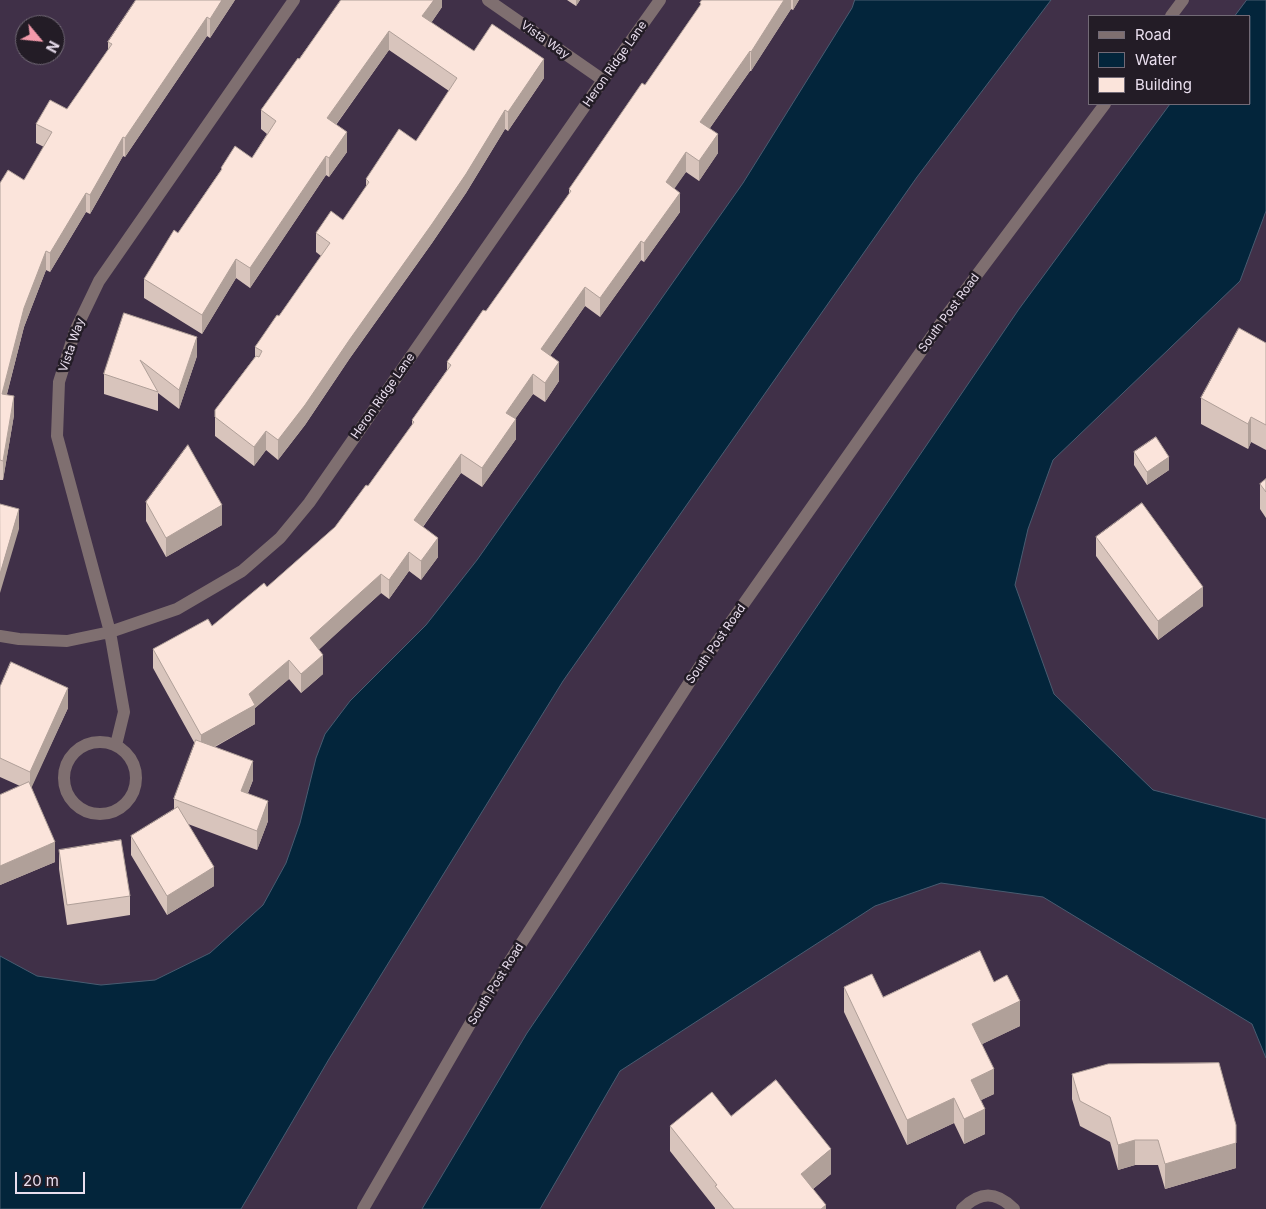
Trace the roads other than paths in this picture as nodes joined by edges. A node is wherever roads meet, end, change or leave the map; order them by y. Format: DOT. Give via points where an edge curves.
graph roads {
  1 [pos="294,0"];
  2 [pos="488,0"];
  3 [pos="660,0"];
  4 [pos="1183,0"];
  5 [pos="1172,15"];
  6 [pos="603,80"];
  7 [pos="1104,105"];
  8 [pos="110,632"];
  9 [pos="0,636"];
  10 [pos="116,745"];
  11 [pos="363,1209"];
  12 [pos="962,1209"];
  13 [pos="1014,1209"];
  1 -- 8 [label="street, Vista Way" via="99,281 74,331 59,382 57,436"];
  2 -- 6 [label="street, Vista Way"];
  3 -- 6 [label="street, Heron Ridge Lane"];
  4 -- 5 [label="street"];
  6 -- 8 [label="street, Heron Ridge Lane" via="314,495 280,538 242,570 177,609"];
  7 -- 11 [label="street, South Post Road" via="946,316 700,666 477,1012"];
  8 -- 9 [label="street, Heron Ridge Lane" via="66,641"];
  8 -- 10 [label="street, Vista Way" via="124,712"];
  10 -- 10 [label="street" via="102,741 88,743 66,762 65,790 72,803 83,811 97,815 111,813 124,806 132,794 136,781 134,766"];
  12 -- 13 [label="street" via="969,1201 981,1196 994,1196"];
}
